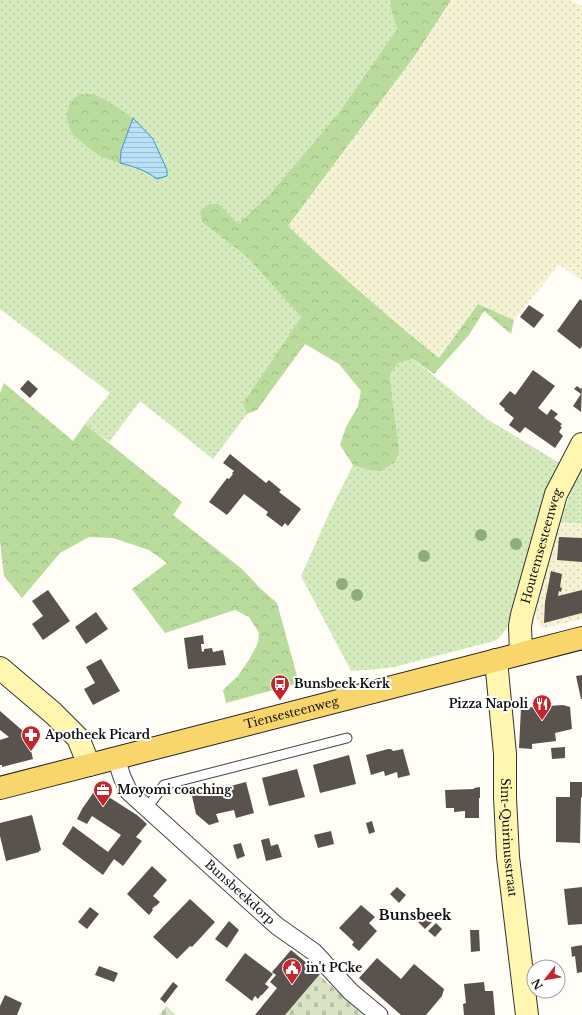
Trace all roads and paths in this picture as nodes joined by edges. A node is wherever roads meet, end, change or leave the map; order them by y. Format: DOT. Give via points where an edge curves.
graph roads {
  1 [pos="582,444"];
  2 [pos="582,638"];
  3 [pos="521,653"];
  4 [pos="496,660"];
  5 [pos="0,668"];
  6 [pos="347,738"];
  7 [pos="116,758"];
  8 [pos="89,764"];
  9 [pos="0,788"];
  10 [pos="147,808"];
  11 [pos="379,1015"];
  12 [pos="527,1015"];
  1 -- 3 [label="street, Houtemsesteenweg" via="556,494 522,615"];
  2 -- 3 [label="main road, Tiensesteenweg"];
  3 -- 4 [label="main road, Tiensesteenweg"];
  4 -- 7 [label="main road, Tiensesteenweg"];
  4 -- 12 [label="street, Sint-Quirinusstraat" via="505,754 508,857"];
  5 -- 8 [label="street" via="78,738"];
  6 -- 10 [label="lane" via="164,784"];
  7 -- 8 [label="main road, Tiensesteenweg"];
  7 -- 10 [label="street, Bunsbeekdorp" via="129,792"];
  8 -- 9 [label="main road, Tiensesteenweg"];
  10 -- 11 [label="street, Bunsbeekdorp" via="277,926 314,952 351,992"];
}
